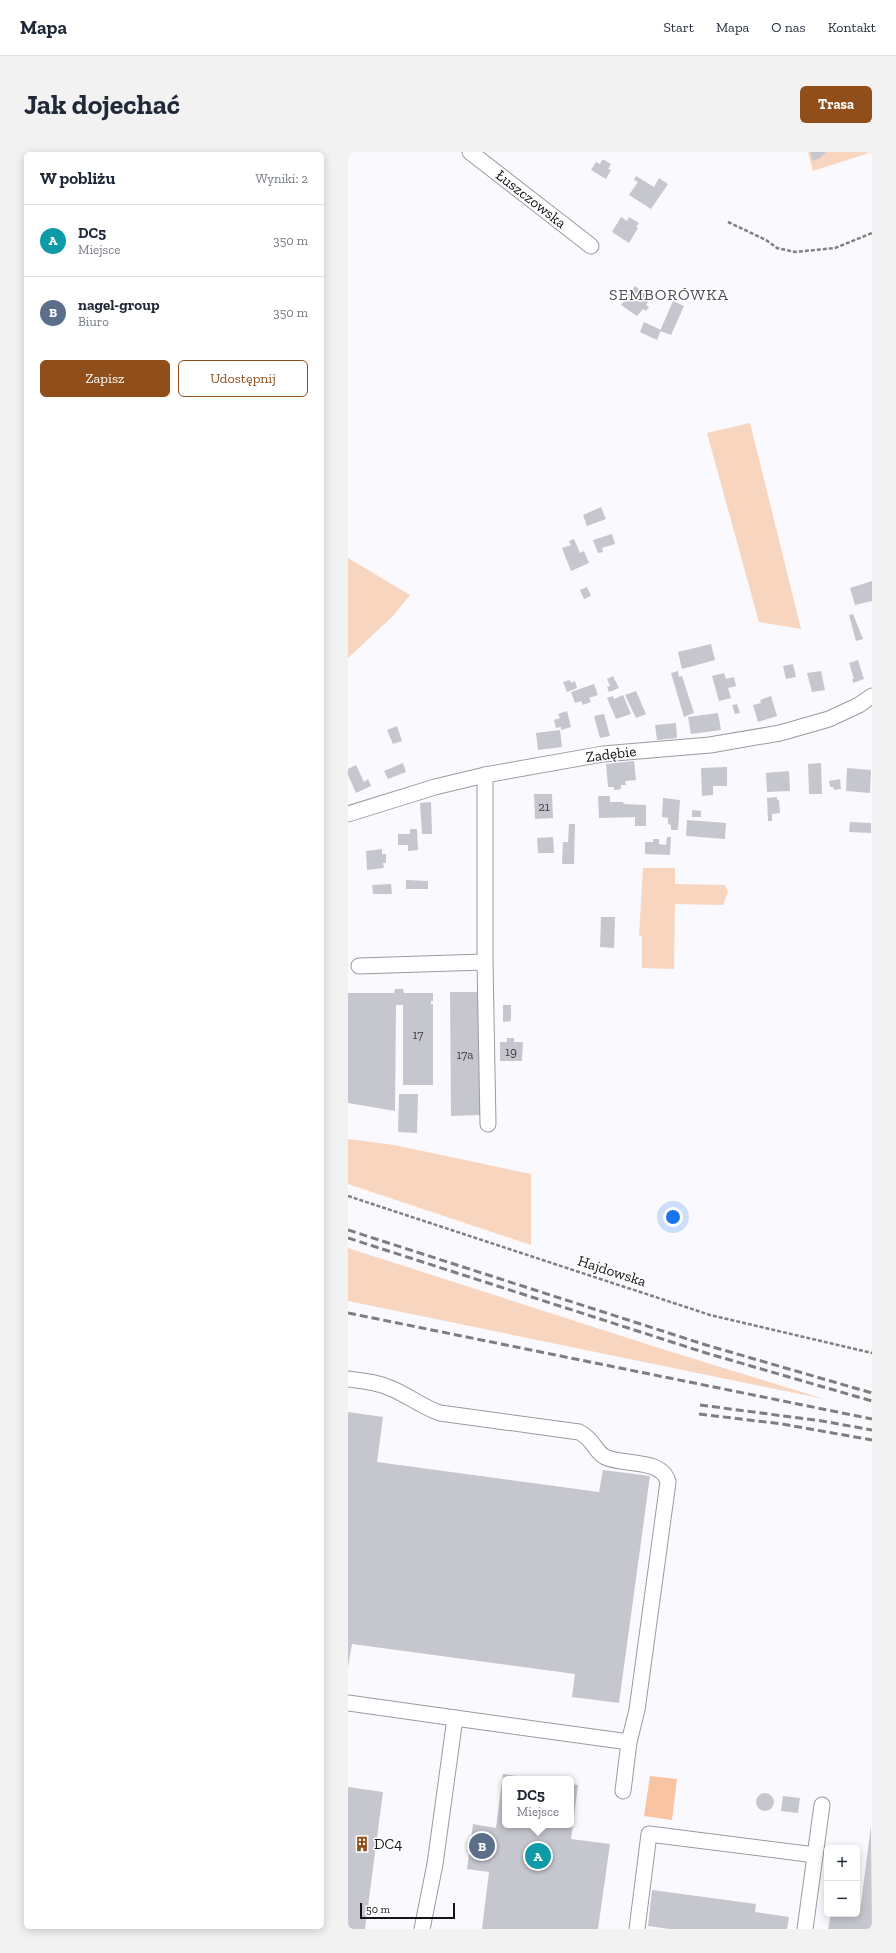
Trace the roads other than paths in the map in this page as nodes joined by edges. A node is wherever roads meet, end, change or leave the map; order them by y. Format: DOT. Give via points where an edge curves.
graph roads {
  1 [pos="470,152"];
  2 [pos="591,246"];
  3 [pos="872,696"];
  4 [pos="485,775"];
  5 [pos="348,814"];
  6 [pos="485,962"];
  7 [pos="359,966"];
  8 [pos="488,1124"];
  9 [pos="348,1379"];
  10 [pos="348,1703"];
  11 [pos="455,1718"];
  12 [pos="630,1742"];
  13 [pos="623,1791"];
  14 [pos="822,1804"];
  15 [pos="815,1855"];
  16 [pos="422,1929"];
  17 [pos="637,1929"];
  18 [pos="806,1929"];
  1 -- 2 [label="street, Łuszczowska"];
  3 -- 4 [label="street, Zadębie" via="859,706 829,719 780,733 710,745 603,754"];
  4 -- 5 [label="street, Zadębie" via="435,786"];
  4 -- 6 [label="street"];
  6 -- 7 [label="street"];
  6 -- 8 [label="street"];
  9 -- 12 [label="street" via="375,1382 440,1413 579,1432 588,1436 605,1457 656,1468 666,1476 668,1482 638,1702"];
  10 -- 11 [label="street"];
  11 -- 12 [label="street"];
  11 -- 16 [label="street" via="435,1864"];
  12 -- 13 [label="street"];
  14 -- 15 [label="street"];
  15 -- 17 [label="street" via="649,1834"];
  15 -- 18 [label="street"];
}
